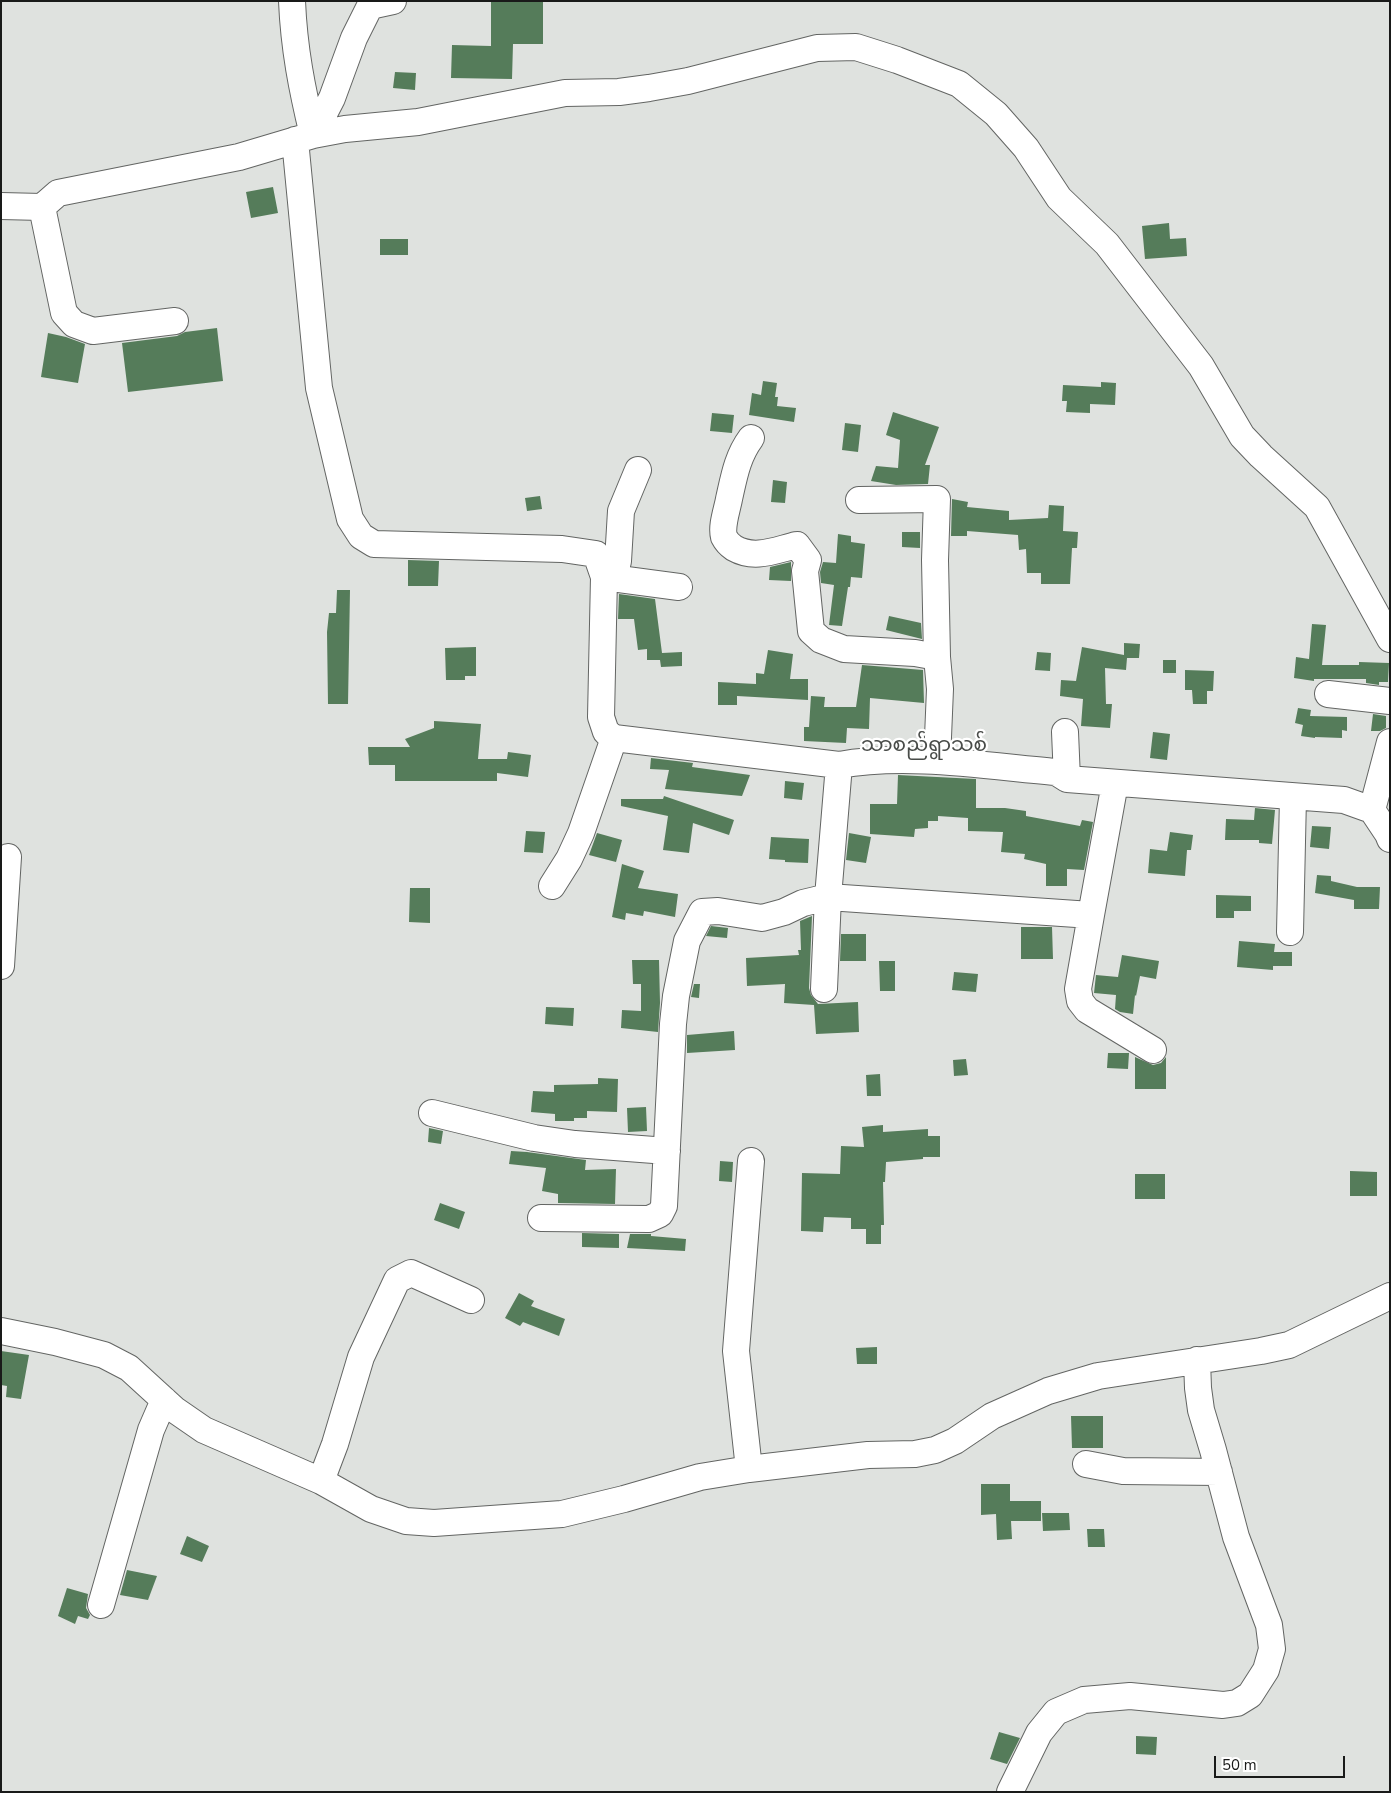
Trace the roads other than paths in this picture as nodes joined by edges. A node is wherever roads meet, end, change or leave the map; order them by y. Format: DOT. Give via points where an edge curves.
graph roads {
  1 [pos="292,1"];
  2 [pos="393,1"];
  3 [pos="304,137"];
  4 [pos="1,206"];
  5 [pos="42,207"];
  6 [pos="174,321"];
  7 [pos="751,438"];
  8 [pos="638,470"];
  9 [pos="859,500"];
  10 [pos="606,578"];
  11 [pos="680,587"];
  12 [pos="1390,639"];
  13 [pos="938,656"];
  14 [pos="1328,694"];
  15 [pos="1390,701"];
  16 [pos="1065,732"];
  17 [pos="614,738"];
  18 [pos="1390,742"];
  19 [pos="937,761"];
  20 [pos="839,765"];
  21 [pos="1067,779"];
  22 [pos="1114,783"];
  23 [pos="1293,797"];
  24 [pos="1372,810"];
  25 [pos="1390,839"];
  26 [pos="8,857"];
  27 [pos="552,886"];
  28 [pos="828,897"];
  29 [pos="1091,915"];
  30 [pos="1290,932"];
  31 [pos="1,966"];
  32 [pos="824,988"];
  33 [pos="1153,1050"];
  34 [pos="432,1113"];
  35 [pos="668,1151"];
  36 [pos="751,1161"];
  37 [pos="541,1218"];
  38 [pos="1390,1296"];
  39 [pos="471,1300"];
  40 [pos="1,1331"];
  41 [pos="1198,1360"];
  42 [pos="164,1400"];
  43 [pos="1086,1464"];
  44 [pos="749,1469"];
  45 [pos="1219,1472"];
  46 [pos="321,1481"];
  47 [pos="101,1605"];
  48 [pos="1010,1792"];
  1 -- 3 [label="street"];
  2 -- 3 [label="street" via="370,6 354,38 332,98"];
  3 -- 5 [label="street" via="239,157 58,193"];
  3 -- 10 [label="street" via="319,388 350,519 361,536 374,544 562,549 596,554"];
  3 -- 12 [label="street" via="345,129 418,122 564,93 649,88 817,48 856,47 959,84 996,114 1026,148 1058,198 1107,244 1201,366 1242,436 1317,507"];
  4 -- 5 [label="street"];
  5 -- 6 [label="street" via="64,313 74,324 94,331"];
  7 -- 13 [label="street" via="735,469 724,522 724,538 741,552 754,555 797,545 808,560 811,631 821,640 844,649"];
  8 -- 10 [label="street" via="620,510 616,569"];
  9 -- 13 [label="street" via="937,499"];
  10 -- 11 [label="street"];
  10 -- 17 [label="street" via="601,717 606,732"];
  13 -- 19 [label="street"];
  14 -- 15 [label="street"];
  16 -- 21 [label="street"];
  17 -- 20 [label="street"];
  17 -- 27 [label="street" via="580,833"];
  18 -- 24 [label="street"];
  19 -- 20 [label="street"];
  19 -- 21 [label="street" via="1056,772"];
  20 -- 28 [label="street"];
  21 -- 22 [label="street"];
  22 -- 23 [label="street"];
  22 -- 29 [label="street"];
  23 -- 24 [label="street" via="1344,800"];
  23 -- 30 [label="street"];
  24 -- 25 [label="street"];
  26 -- 31 [label="street"];
  28 -- 29 [label="street"];
  28 -- 32 [label="street"];
  28 -- 35 [label="street" via="762,918 718,911 702,912 687,941 676,996"];
  29 -- 33 [label="street" via="1078,989 1080,1001 1087,1010"];
  34 -- 35 [label="street" via="534,1138"];
  35 -- 37 [label="street" via="664,1206 660,1214 649,1219"];
  36 -- 44 [label="street" via="736,1350"];
  38 -- 41 [label="street" via="1289,1344"];
  39 -- 46 [label="street" via="411,1273 397,1280 361,1357"];
  40 -- 42 [label="street" via="104,1355 129,1368"];
  41 -- 44 [label="street" via="1098,1376 1048,1391 992,1416 955,1441 935,1450"];
  41 -- 45 [label="street" via="1201,1410"];
  42 -- 46 [label="street" via="204,1430"];
  42 -- 47 [label="street" via="151,1430"];
  43 -- 45 [label="street" via="1123,1471"];
  44 -- 46 [label="street" via="700,1477 562,1514 434,1523 406,1521 371,1509"];
  45 -- 48 [label="street" via="1236,1537 1269,1625 1272,1649 1266,1670 1250,1695 1237,1703 1223,1705 1130,1696 1084,1700 1056,1712 1039,1733"];
}
